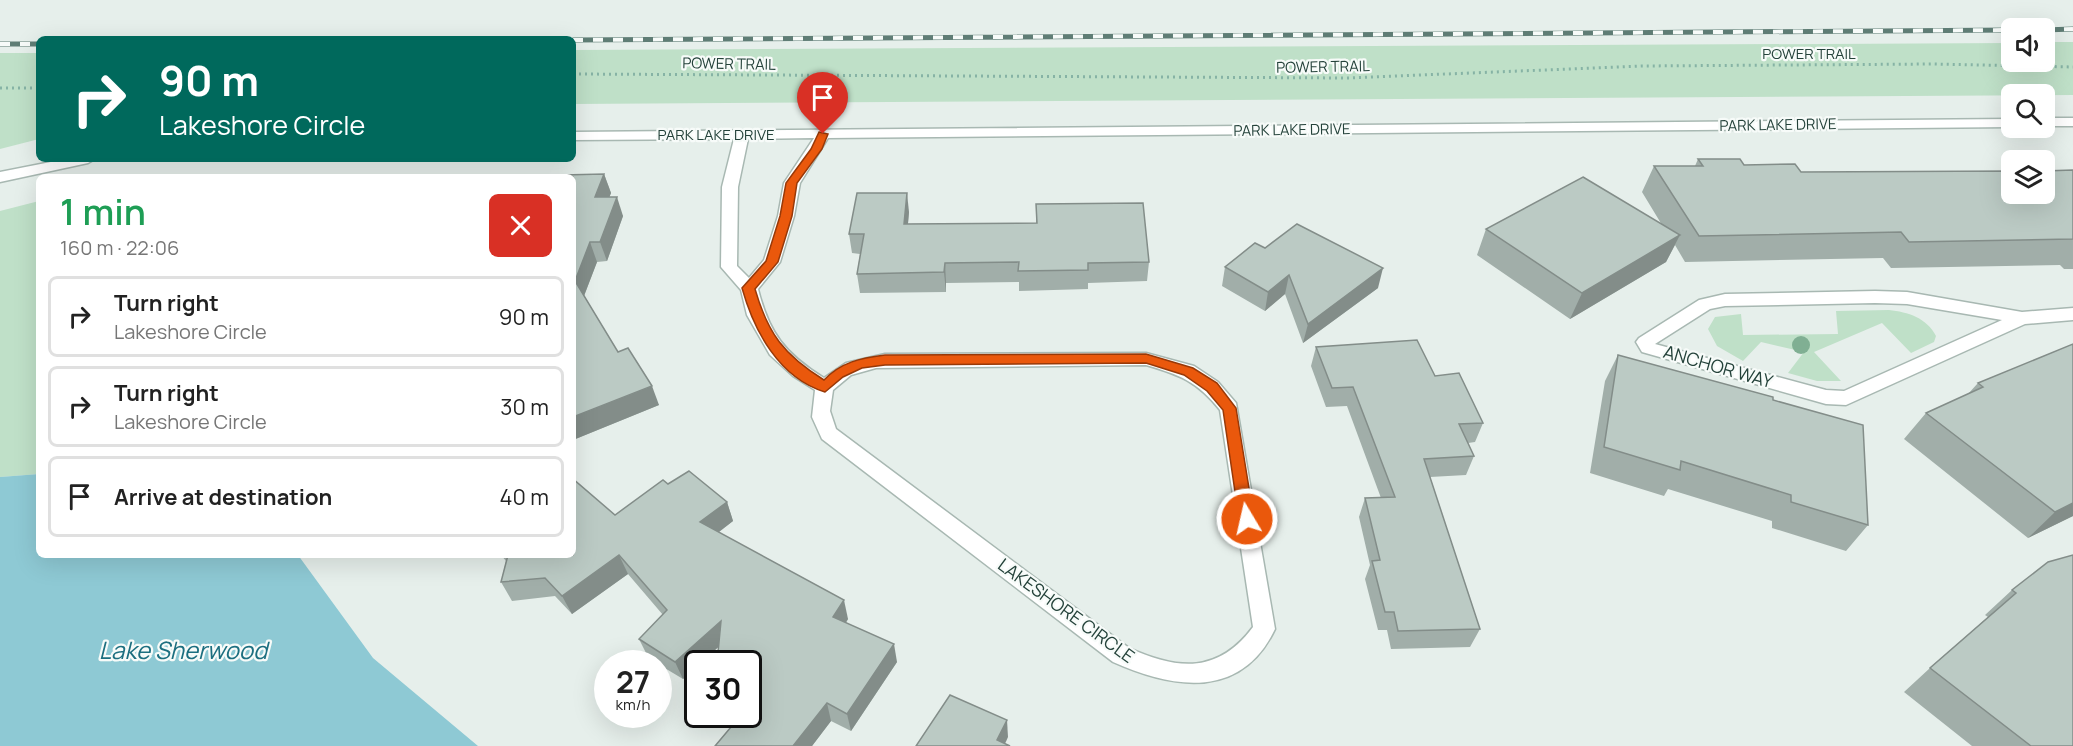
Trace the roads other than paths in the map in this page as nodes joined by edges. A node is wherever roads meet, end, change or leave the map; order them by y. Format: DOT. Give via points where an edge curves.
graph roads {
  1 [pos="2055,122"];
  2 [pos="2073,122"];
  3 [pos="2001,123"];
  4 [pos="823,134"];
  5 [pos="742,135"];
  6 [pos="576,136"];
  7 [pos="73,162"];
  8 [pos="0,177"];
  9 [pos="749,288"];
  10 [pos="2073,314"];
  11 [pos="2022,318"];
  12 [pos="825,387"];
  1 -- 2 [label="street"];
  3 -- 4 [label="street, PARK LAKE DRIVE"];
  4 -- 5 [label="street, PARK LAKE DRIVE"];
  4 -- 9 [label="street" via="792,183 772,262"];
  5 -- 6 [label="street, PARK LAKE DRIVE"];
  5 -- 9 [label="street" via="729,187 729,267"];
  7 -- 8 [label="street"];
  9 -- 12 [label="street" via="756,315 776,351"];
  10 -- 11 [label="street, ANCHOR WAY"];
  11 -- 11 [label="street, ANCHOR WAY" via="1846,398 1814,394 1648,348 1645,342 1705,304 1725,300 1907,298"];
  12 -- 12 [label="street, LAKESHORE CIRCLE" via="819,404 821,423 829,434 1121,655 1149,669 1188,675 1218,669 1242,656 1264,630 1229,408 1212,387 1188,371 1146,358 885,360 859,363 838,373"];
}
